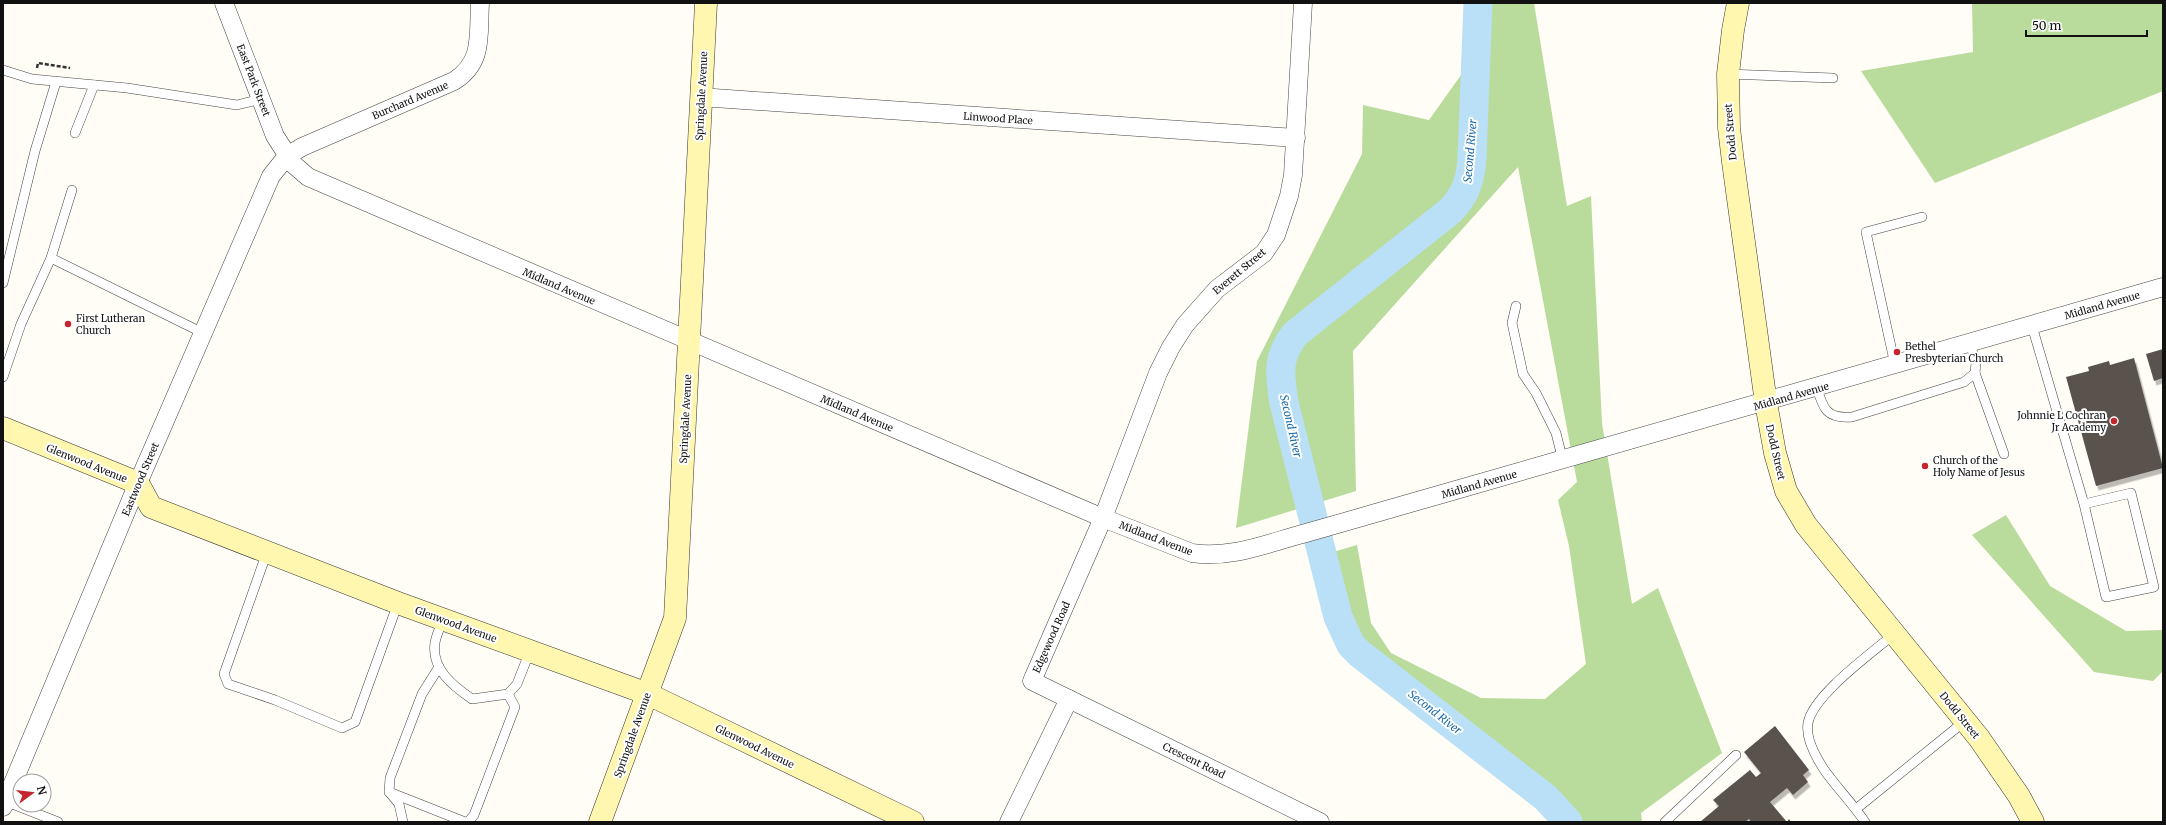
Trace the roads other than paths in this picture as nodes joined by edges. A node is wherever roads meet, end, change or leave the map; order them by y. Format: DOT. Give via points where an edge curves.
graph roads {
  1 [pos="224,3"];
  2 [pos="480,3"];
  3 [pos="706,3"];
  4 [pos="1303,3"];
  5 [pos="1738,3"];
  6 [pos="3,70"];
  7 [pos="1728,74"];
  8 [pos="1833,78"];
  9 [pos="56,82"];
  10 [pos="94,85"];
  11 [pos="700,97"];
  12 [pos="261,99"];
  13 [pos="76,133"];
  14 [pos="1296,138"];
  15 [pos="287,156"];
  16 [pos="72,190"];
  17 [pos="1922,217"];
  18 [pos="51,258"];
  19 [pos="3,283"];
  20 [pos="2163,287"];
  21 [pos="1516,306"];
  22 [pos="2032,326"];
  23 [pos="203,333"];
  24 [pos="689,342"];
  25 [pos="1970,343"];
  26 [pos="1895,365"];
  27 [pos="1975,373"];
  28 [pos="3,377"];
  29 [pos="1817,388"];
  30 [pos="1766,403"];
  31 [pos="3,428"];
  32 [pos="2004,454"];
  33 [pos="1563,460"];
  34 [pos="138,483"];
  35 [pos="2084,504"];
  36 [pos="1103,518"];
  37 [pos="267,552"];
  38 [pos="398,602"];
  39 [pos="444,619"];
  40 [pos="1894,634"];
  41 [pos="530,651"];
  42 [pos="438,667"];
  43 [pos="508,694"];
  44 [pos="648,694"];
  45 [pos="1069,699"];
  46 [pos="1965,721"];
  47 [pos="1736,755"];
  48 [pos="389,792"];
  49 [pos="4,804"];
  50 [pos="1856,809"];
  51 [pos="58,822"];
  52 [pos="403,822"];
  53 [pos="467,822"];
  54 [pos="600,822"];
  55 [pos="913,822"];
  56 [pos="1009,822"];
  57 [pos="1320,822"];
  58 [pos="1665,822"];
  59 [pos="1865,822"];
  60 [pos="2033,822"];
  1 -- 12 [label="street, East Park Street"];
  2 -- 15 [label="street, Burchard Avenue" via="476,55 465,74 312,142"];
  3 -- 11 [label="street, Springdale Avenue"];
  4 -- 14 [label="street, Everett Street"];
  5 -- 7 [label="street, Dodd Street"];
  6 -- 9 [label="lane" via="32,79"];
  7 -- 8 [label="lane"];
  7 -- 30 [label="street, Dodd Street" via="1729,135"];
  9 -- 10 [label="lane"];
  9 -- 19 [label="lane" via="35,151"];
  10 -- 12 [label="lane" via="237,105"];
  10 -- 13 [label="lane"];
  11 -- 14 [label="street, Linwood Place"];
  11 -- 24 [label="street, Springdale Avenue"];
  12 -- 15 [label="street, East Park Street"];
  14 -- 36 [label="street, Everett Street" via="1293,175 1276,236 1264,253 1217,289 1185,325 1170,347"];
  15 -- 23 [label="street, Eastwood Street" via="271,176"];
  15 -- 24 [label="street, Midland Avenue" via="300,171 318,182"];
  16 -- 18 [label="lane"];
  17 -- 26 [label="lane" via="1866,232"];
  18 -- 23 [label="lane"];
  18 -- 28 [label="lane" via="22,324"];
  20 -- 22 [label="street, Midland Avenue"];
  21 -- 33 [label="lane" via="1512,324 1523,374 1556,433"];
  22 -- 25 [label="street, Midland Avenue"];
  22 -- 35 [label="lane"];
  23 -- 34 [label="street, Eastwood Street"];
  24 -- 36 [label="street, Midland Avenue"];
  24 -- 44 [label="street, Springdale Avenue" via="676,618"];
  25 -- 26 [label="street, Midland Avenue"];
  25 -- 27 [label="lane" via="1976,363"];
  26 -- 29 [label="street, Midland Avenue"];
  27 -- 29 [label="lane" via="1964,382 1843,418 1822,407"];
  27 -- 32 [label="lane"];
  29 -- 30 [label="street, Midland Avenue"];
  30 -- 33 [label="street, Midland Avenue"];
  30 -- 40 [label="street, Dodd Street" via="1780,471 1795,509"];
  31 -- 34 [label="street, Glenwood Avenue"];
  33 -- 36 [label="street, Midland Avenue" via="1224,555 1192,553"];
  34 -- 37 [label="street, Glenwood Avenue" via="151,507"];
  34 -- 49 [label="street, Eastwood Street"];
  35 -- 35 [label="lane" via="2131,494 2154,587 2106,597"];
  36 -- 45 [label="street, Edgewood Road" via="1032,681"];
  37 -- 38 [label="street, Glenwood Avenue"];
  37 -- 38 [label="lane" via="224,674 225,679 228,684 342,728 355,722"];
  38 -- 39 [label="street, Glenwood Avenue"];
  39 -- 41 [label="street, Glenwood Avenue"];
  39 -- 42 [label="lane" via="435,643"];
  40 -- 46 [label="street, Dodd Street"];
  40 -- 50 [label="lane" via="1835,684 1813,709 1808,724 1809,742 1825,770"];
  41 -- 43 [label="lane" via="517,684"];
  41 -- 44 [label="street, Glenwood Avenue"];
  42 -- 43 [label="lane" via="452,685 472,699"];
  42 -- 48 [label="lane" via="422,694 390,778"];
  43 -- 53 [label="lane" via="515,707 474,815"];
  44 -- 54 [label="street, Springdale Avenue"];
  44 -- 55 [label="street, Glenwood Avenue"];
  45 -- 56 [label="street"];
  45 -- 57 [label="street, Crescent Road"];
  46 -- 50 [label="lane"];
  46 -- 60 [label="street, Dodd Street" via="2019,796"];
  47 -- 58 [label="lane"];
  48 -- 52 [label="lane" via="399,804"];
  48 -- 53 [label="lane"];
  49 -- 51 [label="lane"];
  50 -- 59 [label="lane"];
}
